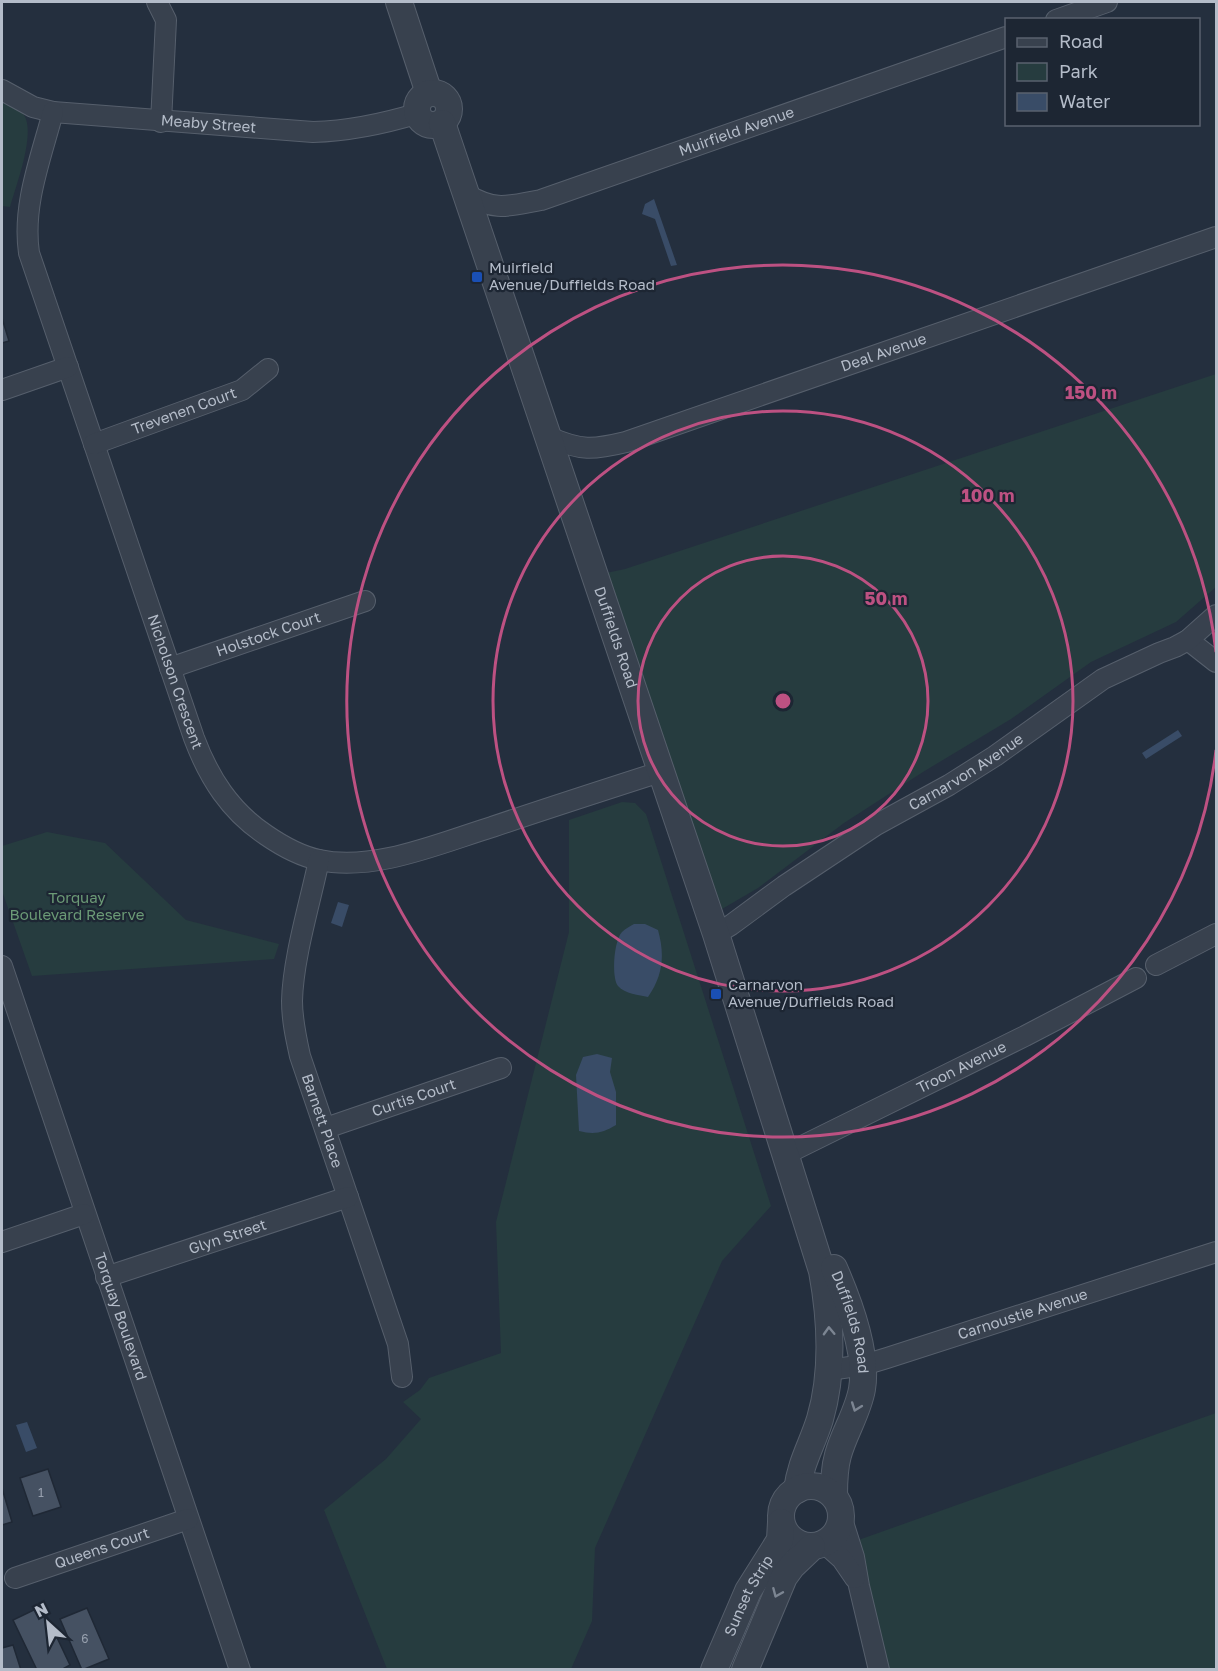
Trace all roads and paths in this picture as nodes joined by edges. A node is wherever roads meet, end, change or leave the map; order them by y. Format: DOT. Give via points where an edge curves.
graph roads {
  1 [pos="158,2"];
  2 [pos="399,2"];
  3 [pos="1107,2"];
  4 [pos="1062,18"];
  5 [pos="1005,37"];
  6 [pos="2,90"];
  7 [pos="430,110"];
  8 [pos="53,112"];
  9 [pos="161,122"];
  10 [pos="466,194"];
  11 [pos="1216,237"];
  12 [pos="68,367"];
  13 [pos="268,369"];
  14 [pos="2,390"];
  15 [pos="549,437"];
  16 [pos="94,444"];
  17 [pos="365,601"];
  18 [pos="1216,615"];
  19 [pos="1188,640"];
  20 [pos="1216,662"];
  21 [pos="170,668"];
  22 [pos="660,772"];
  23 [pos="319,860"];
  24 [pos="716,934"];
  25 [pos="1216,934"];
  26 [pos="1156,965"];
  27 [pos="2,966"];
  28 [pos="1136,978"];
  29 [pos="10,1018"];
  30 [pos="501,1068"];
  31 [pos="326,1128"];
  32 [pos="784,1155"];
  33 [pos="348,1197"];
  34 [pos="84,1214"];
  35 [pos="2,1242"];
  36 [pos="1216,1252"];
  37 [pos="106,1277"];
  38 [pos="864,1365"];
  39 [pos="829,1370"];
  40 [pos="402,1377"];
  41 [pos="797,1490"];
  42 [pos="838,1506"];
  43 [pos="188,1519"];
  44 [pos="781,1522"];
  45 [pos="817,1545"];
  46 [pos="15,1578"];
  47 [pos="859,1586"];
  48 [pos="240,1670"];
  49 [pos="714,1670"];
  50 [pos="745,1670"];
  51 [pos="879,1670"];
  1 -- 9 [label="street" via="166,20"];
  2 -- 7 [label="street, Duffields Road"];
  3 -- 4 [label="street"];
  5 -- 10 [label="street, Muirfield Avenue" via="541,200 495,206 482,204"];
  6 -- 8 [label="street, Meaby Street" via="33,107"];
  7 -- 9 [label="street, Meaby Street" via="344,131"];
  7 -- 10 [label="street, Duffields Road"];
  8 -- 9 [label="street, Meaby Street"];
  8 -- 12 [label="street, Nicholson Crescent" via="31,195 27,234 32,262"];
  10 -- 15 [label="street, Duffields Road"];
  11 -- 15 [label="street, Deal Avenue" via="626,442 585,449"];
  12 -- 14 [label="street"];
  12 -- 16 [label="street, Nicholson Crescent"];
  13 -- 16 [label="street, Trevenen Court" via="242,390"];
  15 -- 22 [label="street, Duffields Road"];
  16 -- 21 [label="street, Nicholson Crescent"];
  17 -- 21 [label="street, Holstock Court"];
  18 -- 19 [label="street, Carnarvon Avenue"];
  19 -- 20 [label="street"];
  19 -- 24 [label="street, Carnarvon Avenue" via="1103,679 950,785 876,825"];
  21 -- 23 [label="street, Nicholson Crescent" via="202,760 233,808 275,841"];
  22 -- 23 [label="street, Nicholson Crescent" via="414,852 365,861"];
  22 -- 24 [label="street, Duffields Road"];
  23 -- 31 [label="street, Barnett Place" via="292,1001 300,1056"];
  24 -- 32 [label="street, Duffields Road"];
  25 -- 26 [label="street"];
  27 -- 29 [label="street, Torquay Boulevard"];
  28 -- 32 [label="street, Troon Avenue"];
  29 -- 34 [label="street, Torquay Boulevard"];
  30 -- 31 [label="street, Curtis Court"];
  31 -- 33 [label="street, Barnett Place"];
  32 -- 38 [label="street, Duffields Road" via="839,1281"];
  39 -- 32 [label="street, Duffields Road, one-way" via="830,1326 822,1271"];
  33 -- 37 [label="street, Glyn Street"];
  33 -- 40 [label="street, Barnett Place" via="398,1344"];
  34 -- 35 [label="street"];
  34 -- 37 [label="street, Torquay Boulevard"];
  36 -- 38 [label="street, Carnoustie Avenue"];
  37 -- 43 [label="street, Torquay Boulevard"];
  38 -- 39 [label="street, Carnoustie Avenue"];
  38 -- 42 [label="street, Duffields Road, one-way" via="862,1390 833,1474"];
  39 -- 41 [label="street, Duffields Road" via="820,1420 800,1469"];
  41 -- 42 [label="street" via="813,1486 828,1492"];
  41 -- 44 [label="street, Sunset Strip" via="785,1503"];
  42 -- 45 [label="street, Sunset Strip" via="836,1532"];
  42 -- 47 [label="street"];
  43 -- 46 [label="street, Queens Court"];
  43 -- 48 [label="street, Torquay Boulevard"];
  44 -- 45 [label="street" via="790,1537 804,1546"];
  44 -- 49 [label="street, Sunset Strip" via="780,1540 748,1591"];
  45 -- 47 [label="street" via="842,1559"];
  45 -- 50 [label="street, Sunset Strip, one-way" via="784,1577"];
  47 -- 51 [label="street"];
}
